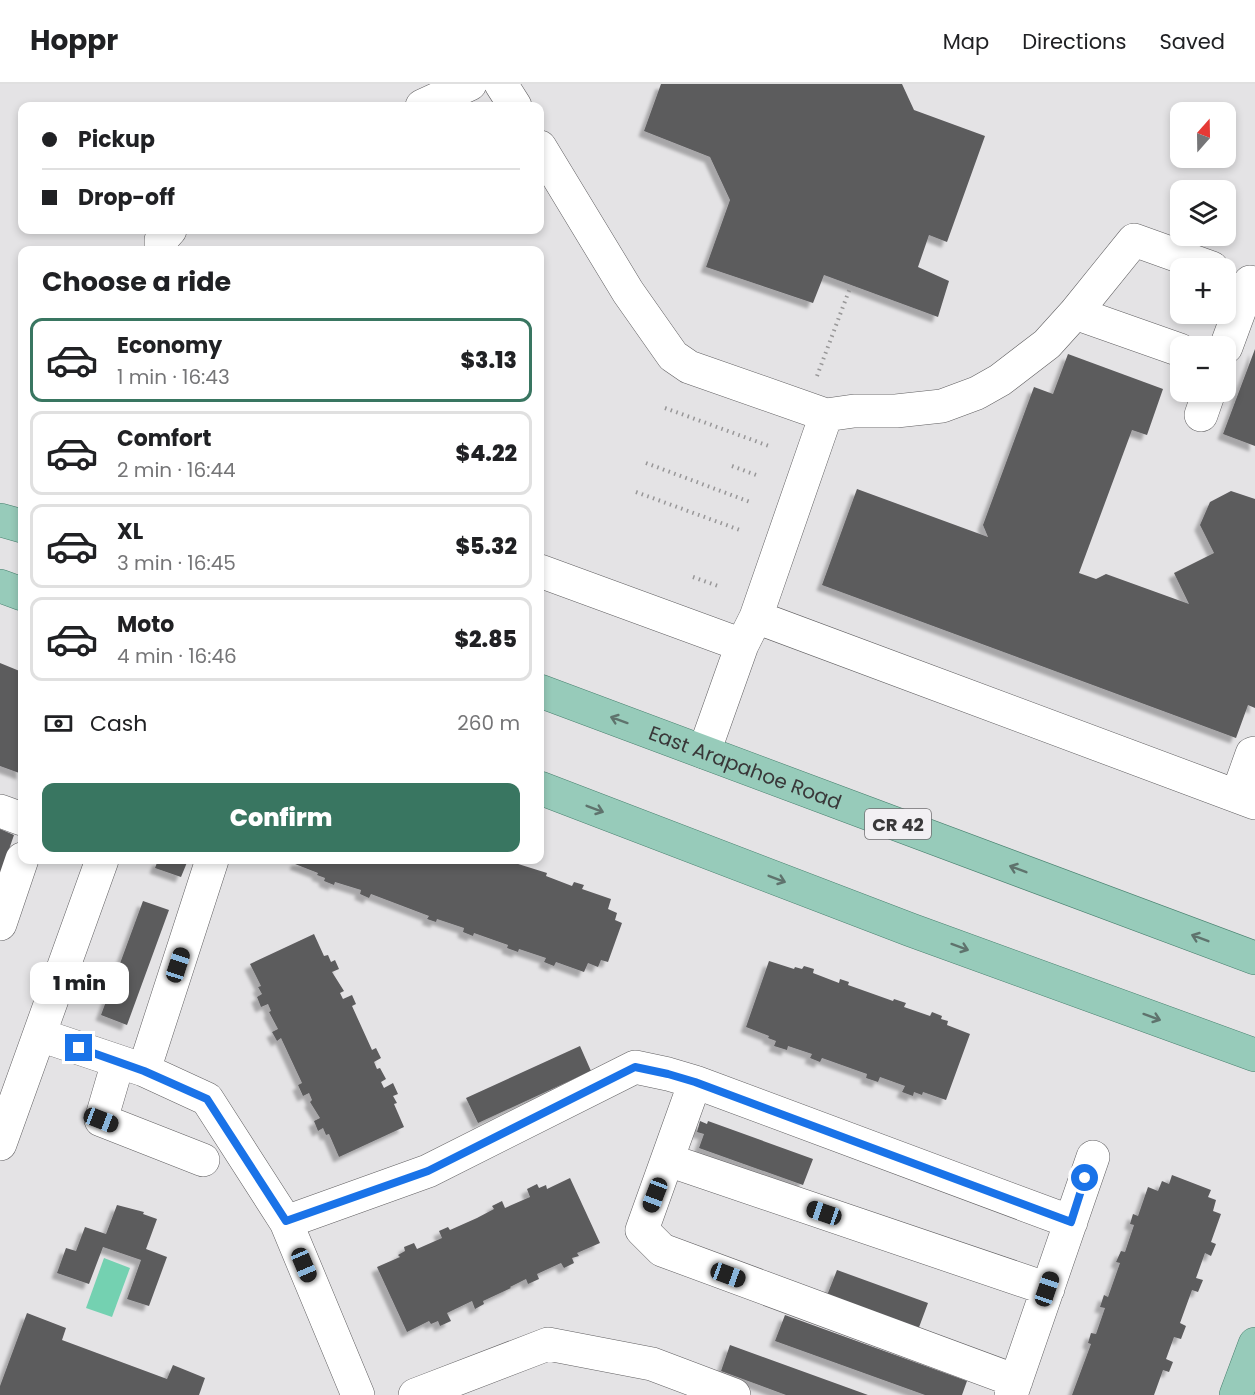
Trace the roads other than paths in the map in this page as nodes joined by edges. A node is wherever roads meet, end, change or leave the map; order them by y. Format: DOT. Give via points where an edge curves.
graph roads {
  1 [pos="470,84"];
  2 [pos="501,84"];
  3 [pos="431,102"];
  4 [pos="512,102"];
  5 [pos="544,154"];
  6 [pos="1184,258"];
  7 [pos="1243,280"];
  8 [pos="1075,313"];
  9 [pos="1229,336"];
  10 [pos="1170,346"];
  11 [pos="826,415"];
  12 [pos="0,520"];
  13 [pos="18,524"];
  14 [pos="544,572"];
  15 [pos="0,586"];
  16 [pos="18,593"];
  17 [pos="749,631"];
  18 [pos="544,692"];
  19 [pos="704,752"];
  20 [pos="1255,753"];
  21 [pos="544,791"];
  22 [pos="1246,799"];
  23 [pos="0,811"];
  24 [pos="18,818"];
  25 [pos="20,864"];
  26 [pos="101,864"];
  27 [pos="210,864"];
  28 [pos="0,924"];
  29 [pos="1255,958"];
  30 [pos="40,1035"];
  31 [pos="1255,1055"];
  32 [pos="131,1066"];
  33 [pos="10,1082"];
  34 [pos="695,1082"];
  35 [pos="0,1144"];
  36 [pos="1093,1157"];
  37 [pos="203,1160"];
  38 [pos="668,1160"];
  39 [pos="286,1221"];
  40 [pos="1071,1222"];
  41 [pos="1047,1289"];
  42 [pos="1255,1344"];
  43 [pos="1013,1388"];
  44 [pos="358,1395"];
  45 [pos="415,1395"];
  46 [pos="734,1395"];
  47 [pos="1236,1395"];
  1 -- 3 [label="street"];
  2 -- 4 [label="street"];
  5 -- 11 [label="street" via="628,292 673,356 689,367"];
  6 -- 8 [label="street" via="1134,240"];
  7 -- 9 [label="street"];
  8 -- 10 [label="street"];
  8 -- 11 [label="street" via="1047,344 977,393 942,406"];
  11 -- 17 [label="street"];
  12 -- 13 [label="main road"];
  14 -- 17 [label="street"];
  15 -- 16 [label="main road"];
  17 -- 19 [label="street"];
  17 -- 22 [label="street"];
  19 -- 18 [label="main road, East Arapahoe Road / CR 42, one-way"];
  29 -- 19 [label="main road, East Arapahoe Road / CR 42, one-way"];
  20 -- 22 [label="street"];
  21 -- 31 [label="main road, one-way"];
  23 -- 24 [label="street"];
  25 -- 28 [label="street"];
  26 -- 30 [label="street"];
  27 -- 32 [label="street"];
  30 -- 32 [label="street"];
  30 -- 33 [label="street"];
  32 -- 37 [label="street" via="101,1120"];
  32 -- 39 [label="street" via="207,1099"];
  33 -- 35 [label="street"];
  34 -- 38 [label="street"];
  34 -- 39 [label="street" via="635,1067 428,1171"];
  34 -- 40 [label="street"];
  36 -- 40 [label="street"];
  38 -- 41 [label="street"];
  38 -- 43 [label="street" via="642,1230 662,1250"];
  39 -- 44 [label="street"];
  40 -- 41 [label="street"];
  41 -- 43 [label="street"];
  42 -- 47 [label="main road"];
  45 -- 46 [label="street" via="548,1344 652,1364"];
}
